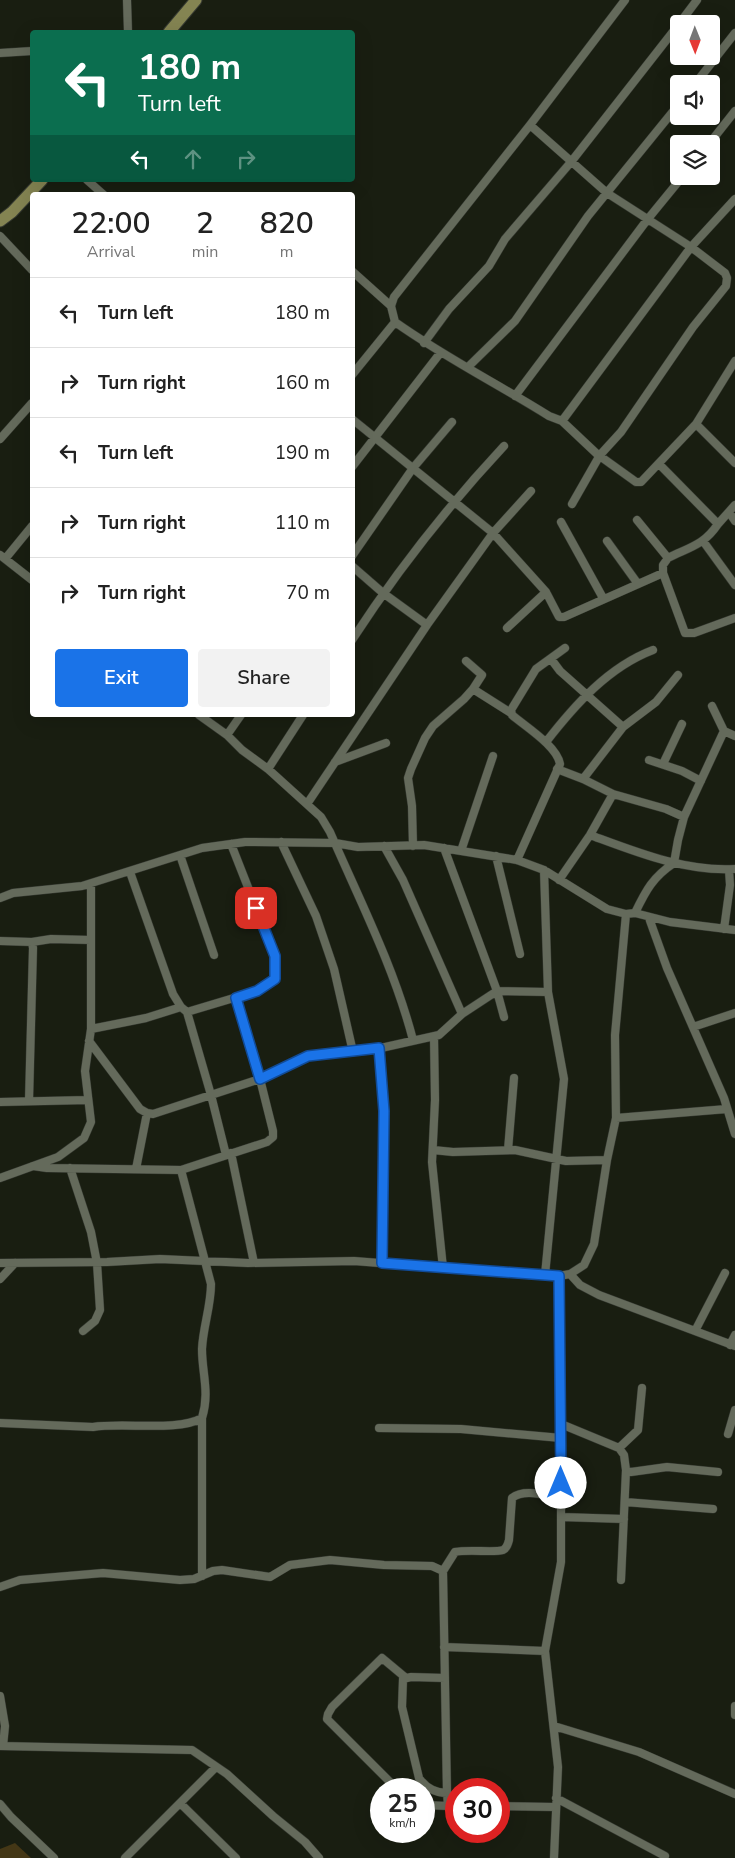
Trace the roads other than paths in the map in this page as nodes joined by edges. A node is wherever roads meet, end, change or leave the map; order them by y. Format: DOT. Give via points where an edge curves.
graph roads {
  1 [pos="126,0"];
  2 [pos="196,0"];
  3 [pos="626,0"];
  4 [pos="697,0"];
  5 [pos="686,15"];
  6 [pos="128,30"];
  7 [pos="171,30"];
  8 [pos="735,34"];
  9 [pos="670,36"];
  10 [pos="30,51"];
  11 [pos="0,53"];
  12 [pos="702,75"];
  13 [pos="735,111"];
  14 [pos="670,115"];
  15 [pos="530,125"];
  16 [pos="716,135"];
  17 [pos="571,162"];
  18 [pos="40,182"];
  19 [pos="90,182"];
  20 [pos="676,185"];
  21 [pos="31,192"];
  22 [pos="101,192"];
  23 [pos="30,193"];
  24 [pos="607,193"];
  25 [pos="735,199"];
  26 [pos="648,220"];
  27 [pos="0,221"];
  28 [pos="0,236"];
  29 [pos="691,247"];
  30 [pos="30,268"];
  31 [pos="355,274"];
  32 [pos="392,306"];
  33 [pos="395,322"];
  34 [pos="424,343"];
  35 [pos="441,352"];
  36 [pos="735,361"];
  37 [pos="468,367"];
  38 [pos="355,371"];
  39 [pos="515,396"];
  40 [pos="30,405"];
  41 [pos="355,421"];
  42 [pos="562,421"];
  43 [pos="452,422"];
  44 [pos="696,424"];
  45 [pos="374,437"];
  46 [pos="0,439"];
  47 [pos="504,446"];
  48 [pos="600,455"];
  49 [pos="355,463"];
  50 [pos="735,463"];
  51 [pos="659,464"];
  52 [pos="413,468"];
  53 [pos="531,491"];
  54 [pos="454,502"];
  55 [pos="572,504"];
  56 [pos="735,505"];
  57 [pos="728,512"];
  58 [pos="637,520"];
  59 [pos="735,521"];
  60 [pos="561,522"];
  61 [pos="718,524"];
  62 [pos="30,528"];
  63 [pos="493,533"];
  64 [pos="607,541"];
  65 [pos="703,541"];
  66 [pos="355,552"];
  67 [pos="3,557"];
  68 [pos="668,558"];
  69 [pos="355,569"];
  70 [pos="663,574"];
  71 [pos="30,578"];
  72 [pos="638,584"];
  73 [pos="735,584"];
  74 [pos="546,592"];
  75 [pos="383,593"];
  76 [pos="603,598"];
  77 [pos="735,618"];
  78 [pos="427,625"];
  79 [pos="507,628"];
  80 [pos="355,635"];
  81 [pos="565,648"];
  82 [pos="653,650"];
  83 [pos="551,659"];
  84 [pos="466,661"];
  85 [pos="678,675"];
  86 [pos="473,689"];
  87 [pos="587,695"];
  88 [pos="712,706"];
  89 [pos="511,713"];
  90 [pos="202,717"];
  91 [pos="240,717"];
  92 [pos="303,717"];
  93 [pos="682,724"];
  94 [pos="623,727"];
  95 [pos="724,731"];
  96 [pos="227,735"];
  97 [pos="735,736"];
  98 [pos="546,742"];
  99 [pos="386,743"];
  100 [pos="493,756"];
  101 [pos="649,760"];
  102 [pos="335,762"];
  103 [pos="663,764"];
  104 [pos="268,769"];
  105 [pos="557,769"];
  106 [pos="583,779"];
  107 [pos="702,781"];
  108 [pos="613,794"];
  109 [pos="307,804"];
  110 [pos="684,817"];
  111 [pos="590,835"];
  112 [pos="281,842"];
  113 [pos="335,843"];
  114 [pos="231,844"];
  115 [pos="384,846"];
  116 [pos="413,846"];
  117 [pos="444,848"];
  118 [pos="461,851"];
  119 [pos="180,855"];
  120 [pos="496,856"];
  121 [pos="517,860"];
  122 [pos="674,863"];
  123 [pos="732,869"];
  124 [pos="544,870"];
  125 [pos="130,872"];
  126 [pos="559,880"];
  127 [pos="90,884"];
  128 [pos="0,898"];
  129 [pos="635,913"];
  130 [pos="626,914"];
  131 [pos="649,918"];
  132 [pos="724,929"];
  133 [pos="735,930"];
  134 [pos="91,940"];
  135 [pos="0,941"];
  136 [pos="32,942"];
  137 [pos="214,954"];
  138 [pos="520,954"];
  139 [pos="497,990"];
  140 [pos="548,992"];
  141 [pos="236,998"];
  142 [pos="184,1009"];
  143 [pos="735,1013"];
  144 [pos="462,1014"];
  145 [pos="504,1018"];
  146 [pos="693,1027"];
  147 [pos="90,1029"];
  148 [pos="434,1036"];
  149 [pos="413,1040"];
  150 [pos="89,1041"];
  151 [pos="379,1048"];
  152 [pos="353,1052"];
  153 [pos="514,1078"];
  154 [pos="260,1079"];
  155 [pos="211,1095"];
  156 [pos="88,1100"];
  157 [pos="29,1101"];
  158 [pos="0,1102"];
  159 [pos="728,1109"];
  160 [pos="147,1114"];
  161 [pos="616,1118"];
  162 [pos="735,1134"];
  163 [pos="433,1150"];
  164 [pos="508,1150"];
  165 [pos="228,1154"];
  166 [pos="557,1159"];
  167 [pos="607,1160"];
  168 [pos="33,1166"];
  169 [pos="70,1168"];
  170 [pos="136,1168"];
  171 [pos="181,1170"];
  172 [pos="0,1178"];
  173 [pos="203,1260"];
  174 [pos="0,1262"];
  175 [pos="97,1262"];
  176 [pos="15,1263"];
  177 [pos="254,1263"];
  178 [pos="382,1263"];
  179 [pos="443,1268"];
  180 [pos="725,1273"];
  181 [pos="570,1274"];
  182 [pos="544,1276"];
  183 [pos="559,1276"];
  184 [pos="0,1279"];
  185 [pos="83,1331"];
  186 [pos="695,1331"];
  187 [pos="735,1335"];
  188 [pos="733,1345"];
  189 [pos="642,1388"];
  190 [pos="735,1410"];
  191 [pos="202,1418"];
  192 [pos="0,1423"];
  193 [pos="561,1424"];
  194 [pos="378,1428"];
  195 [pos="728,1434"];
  196 [pos="561,1438"];
  197 [pos="620,1448"];
  198 [pos="626,1470"];
  199 [pos="718,1472"];
  200 [pos="561,1498"];
  201 [pos="625,1502"];
  202 [pos="713,1509"];
  203 [pos="561,1517"];
  204 [pos="624,1519"];
  205 [pos="443,1571"];
  206 [pos="202,1576"];
  207 [pos="621,1580"];
  208 [pos="0,1587"];
  209 [pos="444,1647"];
  210 [pos="545,1651"];
  211 [pos="406,1678"];
  212 [pos="445,1678"];
  213 [pos="0,1696"];
  214 [pos="735,1706"];
  215 [pos="735,1715"];
  216 [pos="554,1726"];
  217 [pos="1,1746"];
  218 [pos="216,1767"];
  219 [pos="386,1778"];
  220 [pos="447,1778"];
  221 [pos="445,1793"];
  222 [pos="735,1794"];
  223 [pos="556,1798"];
  224 [pos="180,1803"];
  225 [pos="0,1804"];
  226 [pos="510,1806"];
  227 [pos="555,1807"];
  228 [pos="665,1856"];
  229 [pos="129,1857"];
  230 [pos="54,1858"];
  231 [pos="236,1858"];
  232 [pos="319,1858"];
  233 [pos="554,1858"];
  1 -- 6 [label="street"];
  2 -- 7 [label="main road"];
  3 -- 15 [label="street"];
  4 -- 5 [label="street"];
  8 -- 12 [label="street"];
  9 -- 17 [label="street"];
  10 -- 11 [label="street"];
  13 -- 16 [label="street"];
  14 -- 24 [label="street"];
  15 -- 17 [label="street"];
  15 -- 32 [label="street" via="394,297"];
  17 -- 24 [label="street"];
  17 -- 34 [label="street" via="505,239 489,266 449,309"];
  18 -- 21 [label="main road"];
  19 -- 22 [label="street"];
  20 -- 26 [label="street"];
  23 -- 27 [label="main road"];
  24 -- 26 [label="street"];
  24 -- 37 [label="street" via="514,321"];
  25 -- 29 [label="street"];
  26 -- 29 [label="street"];
  26 -- 39 [label="street"];
  28 -- 30 [label="street"];
  29 -- 42 [label="street"];
  29 -- 48 [label="street" via="725,273 726,286 693,327 621,432"];
  31 -- 32 [label="street"];
  32 -- 33 [label="street"];
  33 -- 34 [label="street"];
  33 -- 38 [label="street"];
  34 -- 35 [label="street"];
  35 -- 37 [label="street"];
  35 -- 45 [label="street"];
  36 -- 44 [label="street"];
  37 -- 39 [label="street"];
  39 -- 42 [label="street"];
  40 -- 46 [label="street"];
  41 -- 45 [label="street"];
  42 -- 48 [label="street"];
  43 -- 52 [label="street"];
  44 -- 50 [label="street"];
  44 -- 51 [label="street"];
  45 -- 49 [label="street"];
  45 -- 52 [label="street"];
  47 -- 54 [label="street"];
  48 -- 51 [label="street" via="636,482 642,482"];
  48 -- 55 [label="street"];
  51 -- 61 [label="street"];
  52 -- 54 [label="street"];
  52 -- 66 [label="street"];
  53 -- 63 [label="street"];
  54 -- 63 [label="street"];
  54 -- 75 [label="street"];
  56 -- 57 [label="street"];
  57 -- 59 [label="street"];
  57 -- 61 [label="street"];
  58 -- 68 [label="street"];
  60 -- 76 [label="street"];
  61 -- 65 [label="street"];
  62 -- 67 [label="street"];
  63 -- 74 [label="street"];
  63 -- 78 [label="street"];
  64 -- 72 [label="street"];
  65 -- 68 [label="street"];
  65 -- 73 [label="street"];
  67 -- 71 [label="street"];
  68 -- 70 [label="street" via="663,565"];
  69 -- 75 [label="street"];
  70 -- 72 [label="street"];
  70 -- 77 [label="street" via="685,633 694,633"];
  72 -- 76 [label="street"];
  74 -- 76 [label="street" via="559,617"];
  74 -- 79 [label="street"];
  75 -- 78 [label="street"];
  75 -- 80 [label="street"];
  78 -- 102 [label="street"];
  81 -- 83 [label="street"];
  82 -- 87 [label="street" via="619,668"];
  83 -- 87 [label="street"];
  83 -- 89 [label="street" via="536,669"];
  84 -- 86 [label="street" via="482,676"];
  85 -- 94 [label="street" via="656,702"];
  86 -- 89 [label="street"];
  86 -- 116 [label="street" via="433,726 410,769"];
  87 -- 94 [label="street"];
  87 -- 98 [label="street"];
  88 -- 95 [label="street"];
  89 -- 98 [label="street"];
  90 -- 96 [label="street"];
  91 -- 96 [label="street"];
  92 -- 104 [label="street"];
  93 -- 103 [label="street"];
  94 -- 106 [label="street"];
  95 -- 97 [label="street"];
  95 -- 107 [label="street"];
  96 -- 104 [label="street"];
  98 -- 105 [label="street" via="559,758"];
  99 -- 102 [label="street"];
  100 -- 118 [label="street"];
  101 -- 103 [label="street"];
  102 -- 109 [label="street"];
  103 -- 107 [label="street"];
  104 -- 109 [label="street"];
  105 -- 106 [label="street"];
  105 -- 121 [label="street"];
  106 -- 108 [label="street"];
  107 -- 110 [label="street"];
  108 -- 110 [label="street"];
  108 -- 111 [label="street"];
  109 -- 113 [label="street" via="321,817"];
  110 -- 122 [label="street"];
  111 -- 122 [label="street"];
  111 -- 126 [label="street"];
  112 -- 113 [label="street"];
  112 -- 114 [label="street"];
  112 -- 152 [label="street" via="316,916 331,960"];
  113 -- 115 [label="street" via="358,847"];
  113 -- 149 [label="street" via="390,965"];
  114 -- 119 [label="street"];
  114 -- 141 [label="street" via="275,956 276,966 275,979 257,991"];
  115 -- 116 [label="street"];
  115 -- 144 [label="street" via="403,880"];
  116 -- 117 [label="street"];
  117 -- 118 [label="street"];
  117 -- 139 [label="street"];
  118 -- 120 [label="street"];
  119 -- 125 [label="street"];
  119 -- 137 [label="street"];
  120 -- 121 [label="street"];
  120 -- 138 [label="street"];
  121 -- 124 [label="street"];
  122 -- 123 [label="street"];
  122 -- 129 [label="street" via="661,872 646,890"];
  123 -- 132 [label="street"];
  124 -- 126 [label="street"];
  124 -- 140 [label="street"];
  125 -- 127 [label="street"];
  125 -- 142 [label="street" via="173,994"];
  126 -- 130 [label="street" via="607,909"];
  127 -- 128 [label="street" via="13,893"];
  127 -- 134 [label="street"];
  129 -- 130 [label="street"];
  129 -- 131 [label="street"];
  130 -- 161 [label="street" via="615,1034"];
  131 -- 132 [label="street"];
  131 -- 146 [label="street"];
  132 -- 133 [label="street"];
  134 -- 136 [label="street"];
  134 -- 147 [label="street"];
  135 -- 136 [label="street"];
  136 -- 157 [label="street"];
  139 -- 140 [label="street"];
  139 -- 144 [label="street"];
  139 -- 145 [label="street"];
  140 -- 166 [label="street" via="564,1078"];
  141 -- 142 [label="street"];
  141 -- 154 [label="street"];
  142 -- 147 [label="street"];
  142 -- 155 [label="street"];
  143 -- 146 [label="street"];
  144 -- 148 [label="street"];
  146 -- 159 [label="street"];
  147 -- 150 [label="street"];
  148 -- 149 [label="street"];
  148 -- 163 [label="street"];
  149 -- 151 [label="street"];
  150 -- 156 [label="street"];
  150 -- 160 [label="street"];
  151 -- 152 [label="street"];
  151 -- 178 [label="street" via="384,1111"];
  152 -- 154 [label="street" via="308,1056"];
  153 -- 164 [label="street"];
  154 -- 155 [label="street"];
  154 -- 165 [label="street" via="273,1137 267,1142"];
  155 -- 160 [label="street"];
  155 -- 165 [label="street"];
  156 -- 157 [label="street"];
  156 -- 168 [label="street" via="91,1122 84,1138 58,1157"];
  157 -- 158 [label="street"];
  159 -- 161 [label="street"];
  159 -- 162 [label="street"];
  160 -- 170 [label="street"];
  161 -- 167 [label="street"];
  163 -- 164 [label="street"];
  163 -- 179 [label="street"];
  164 -- 166 [label="street"];
  165 -- 171 [label="street"];
  165 -- 177 [label="street"];
  166 -- 167 [label="street"];
  166 -- 182 [label="street"];
  167 -- 181 [label="street" via="594,1244 584,1265"];
  168 -- 169 [label="street"];
  168 -- 172 [label="street"];
  169 -- 170 [label="street"];
  169 -- 175 [label="street" via="91,1232"];
  170 -- 171 [label="street"];
  171 -- 173 [label="street"];
  173 -- 175 [label="street"];
  173 -- 177 [label="street"];
  173 -- 191 [label="street" via="211,1292 202,1350 206,1386"];
  174 -- 176 [label="street"];
  175 -- 176 [label="street"];
  175 -- 185 [label="street" via="100,1310 95,1321"];
  176 -- 184 [label="street"];
  177 -- 178 [label="street"];
  178 -- 179 [label="street"];
  179 -- 182 [label="street"];
  180 -- 186 [label="street"];
  181 -- 183 [label="street"];
  181 -- 186 [label="street" via="599,1295"];
  182 -- 183 [label="street"];
  183 -- 193 [label="street"];
  186 -- 188 [label="street"];
  187 -- 188 [label="street"];
  189 -- 197 [label="street" via="638,1430"];
  190 -- 195 [label="street"];
  191 -- 192 [label="street" via="194,1423 177,1425 93,1427"];
  191 -- 206 [label="street"];
  193 -- 196 [label="street"];
  193 -- 197 [label="street"];
  194 -- 196 [label="street" via="461,1429"];
  196 -- 200 [label="street"];
  197 -- 198 [label="street"];
  198 -- 199 [label="street" via="674,1467"];
  198 -- 201 [label="street"];
  200 -- 203 [label="street"];
  200 -- 205 [label="street" via="518,1493 512,1498 507,1546 502,1550 455,1552"];
  201 -- 202 [label="street"];
  201 -- 204 [label="street"];
  203 -- 204 [label="street"];
  203 -- 210 [label="street" via="561,1562"];
  204 -- 207 [label="street"];
  205 -- 206 [label="street" via="432,1566 330,1560 290,1565 270,1577 222,1570"];
  205 -- 209 [label="street"];
  206 -- 208 [label="street" via="180,1580 103,1573 20,1580"];
  209 -- 210 [label="street"];
  209 -- 212 [label="street"];
  210 -- 216 [label="street"];
  211 -- 212 [label="street"];
  211 -- 219 [label="street" via="382,1658 332,1707 327,1719"];
  211 -- 221 [label="street" via="402,1685 402,1707 419,1778 424,1786"];
  212 -- 220 [label="street"];
  213 -- 217 [label="street" via="5,1726"];
  214 -- 215 [label="street"];
  216 -- 222 [label="street" via="639,1752"];
  216 -- 223 [label="street" via="558,1767"];
  217 -- 218 [label="street" via="192,1750"];
  218 -- 224 [label="street"];
  218 -- 232 [label="street" via="305,1842"];
  223 -- 227 [label="street"];
  223 -- 228 [label="street"];
  224 -- 229 [label="street"];
  224 -- 231 [label="street"];
  225 -- 230 [label="street"];
  226 -- 227 [label="street"];
  227 -- 233 [label="street"];
}
